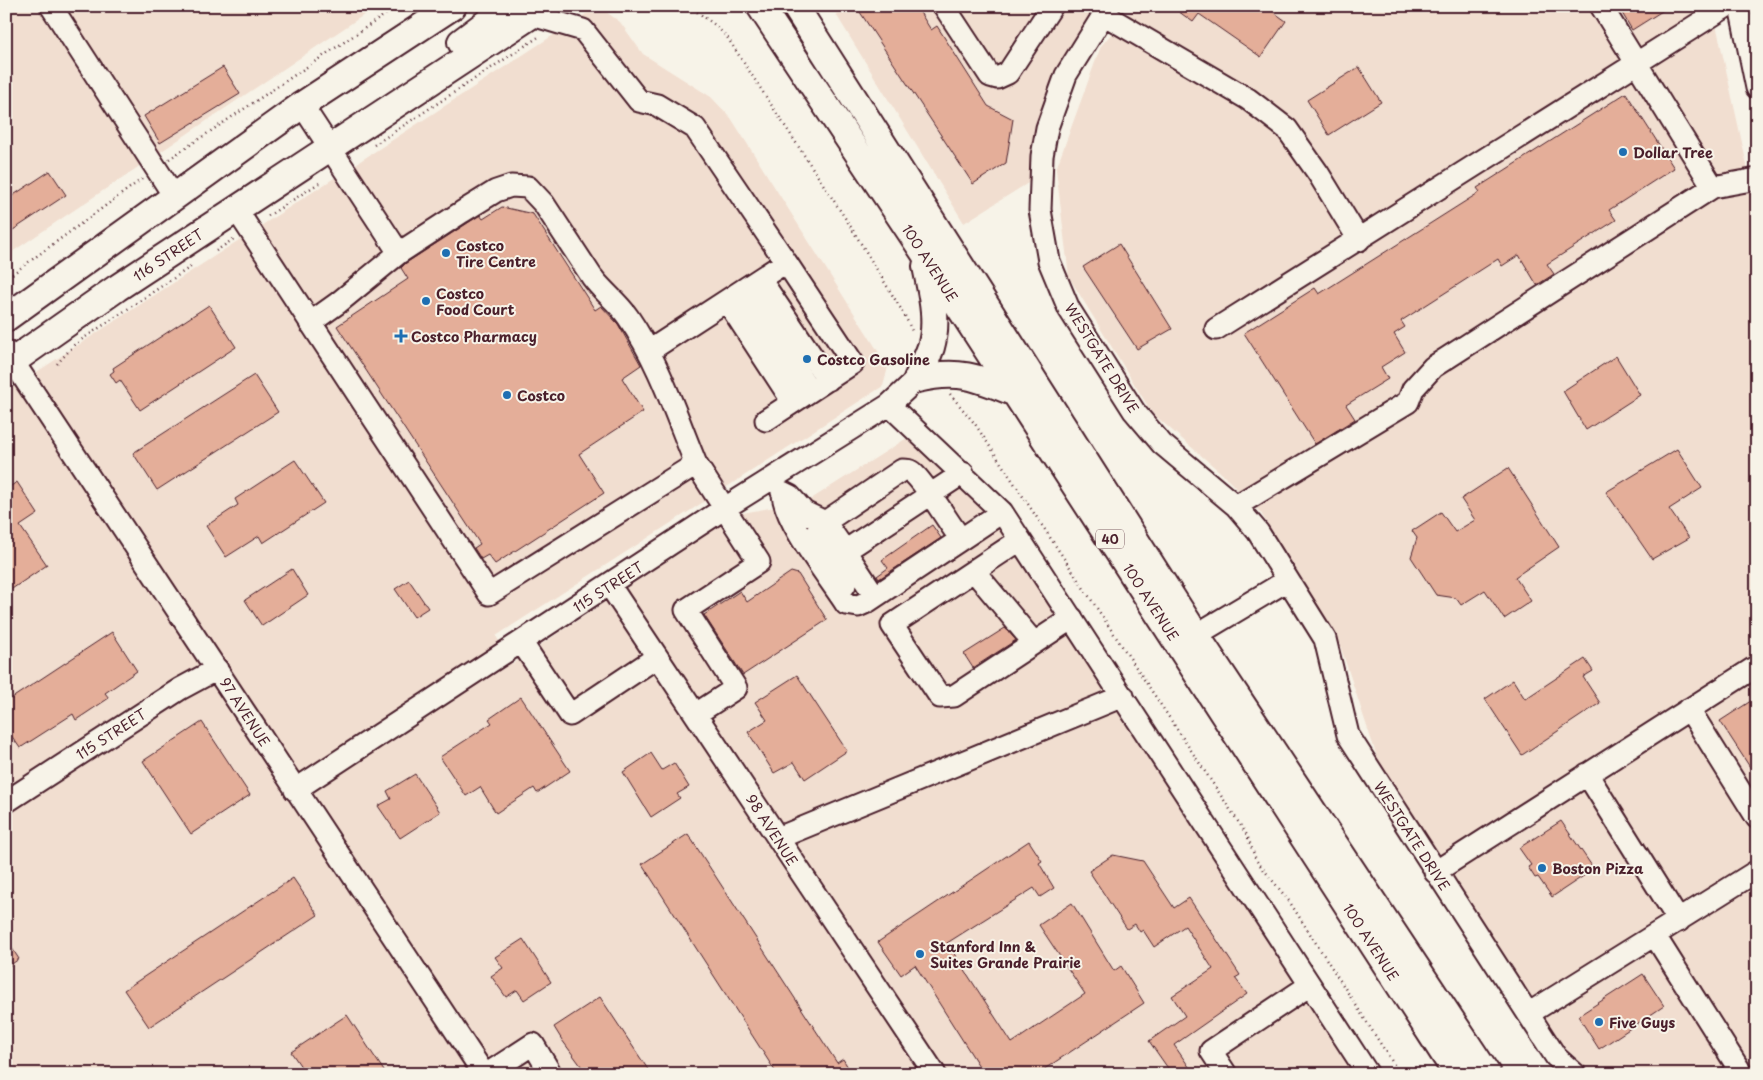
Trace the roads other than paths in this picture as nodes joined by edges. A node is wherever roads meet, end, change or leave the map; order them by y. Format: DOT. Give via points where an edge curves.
graph roads {
  1 [pos="51,6"];
  2 [pos="453,6"];
  3 [pos="760,6"];
  4 [pos="795,6"];
  5 [pos="805,6"];
  6 [pos="944,6"];
  7 [pos="1601,6"];
  8 [pos="1727,6"];
  9 [pos="1740,6"];
  10 [pos="1048,8"];
  11 [pos="1106,10"];
  12 [pos="533,15"];
  13 [pos="827,55"];
  14 [pos="1636,64"];
  15 [pos="1757,88"];
  16 [pos="302,104"];
  17 [pos="332,148"];
  18 [pos="1757,179"];
  19 [pos="1713,188"];
  20 [pos="174,196"];
  21 [pos="236,209"];
  22 [pos="1358,240"];
  23 [pos="923,251"];
  24 [pos="399,253"];
  25 [pos="756,282"];
  26 [pos="6,318"];
  27 [pos="310,323"];
  28 [pos="1216,329"];
  29 [pos="650,351"];
  30 [pos="9,359"];
  31 [pos="917,379"];
  32 [pos="819,386"];
  33 [pos="1015,394"];
  34 [pos="888,405"];
  35 [pos="766,420"];
  36 [pos="696,464"];
  37 [pos="963,473"];
  38 [pos="778,486"];
  39 [pos="930,495"];
  40 [pos="1236,506"];
  41 [pos="725,508"];
  42 [pos="1002,512"];
  43 [pos="812,528"];
  44 [pos="960,539"];
  45 [pos="1020,540"];
  46 [pos="845,551"];
  47 [pos="974,571"];
  48 [pos="1288,580"];
  49 [pos="610,586"];
  50 [pos="875,596"];
  51 [pos="1072,618"];
  52 [pos="1196,635"];
  53 [pos="522,643"];
  54 [pos="1034,643"];
  55 [pos="657,657"];
  56 [pos="1757,666"];
  57 [pos="217,669"];
  58 [pos="1123,696"];
  59 [pos="1689,710"];
  60 [pos="696,714"];
  61 [pos="1587,774"];
  62 [pos="295,790"];
  63 [pos="6,802"];
  64 [pos="1757,818"];
  65 [pos="778,838"];
  66 [pos="1757,871"];
  67 [pos="1435,872"];
  68 [pos="1679,921"];
  69 [pos="1655,936"];
  70 [pos="1310,985"];
  71 [pos="1528,1014"];
  72 [pos="1365,1073"];
  73 [pos="486,1074"];
  74 [pos="551,1074"];
  75 [pos="935,1074"];
  76 [pos="1226,1074"];
  77 [pos="1457,1074"];
  78 [pos="1487,1074"];
  79 [pos="1575,1074"];
  80 [pos="1732,1074"];
  1 -- 20 [label="street"];
  2 -- 16 [label="main road"];
  3 -- 23 [label="main road, 100 AVENUE / 40"];
  4 -- 13 [label="main road, 100 AVENUE / 40"];
  5 -- 13 [label="main road"];
  6 -- 10 [label="street" via="990,76 997,78 1008,74"];
  7 -- 14 [label="street"];
  8 -- 14 [label="street"];
  9 -- 15 [label="street"];
  11 -- 22 [label="street" via="1248,99 1287,129"];
  11 -- 40 [label="street, WESTGATE DRIVE" via="1066,75 1047,128 1042,156 1040,210 1049,261 1069,309 1134,411 1162,444"];
  12 -- 17 [label="main road, 116 STREET"];
  12 -- 25 [label="street" via="583,30 639,101 657,105 696,128"];
  13 -- 52 [label="main road, 100 AVENUE / 40"];
  14 -- 19 [label="street"];
  14 -- 22 [label="street"];
  16 -- 17 [label="street"];
  16 -- 20 [label="main road"];
  17 -- 21 [label="main road, 116 STREET"];
  17 -- 24 [label="street"];
  18 -- 19 [label="street"];
  19 -- 40 [label="street" via="1433,366 1413,389 1408,402"];
  20 -- 26 [label="main road"];
  21 -- 27 [label="street"];
  21 -- 30 [label="main road, 116 STREET"];
  22 -- 28 [label="street"];
  23 -- 31 [label="main road" via="934,304 934,326 931,346"];
  23 -- 33 [label="main road, 100 AVENUE / 40"];
  24 -- 27 [label="street"];
  24 -- 29 [label="street" via="496,191 511,186 528,187 544,204 592,277 613,297"];
  25 -- 29 [label="street"];
  25 -- 32 [label="street"];
  25 -- 32 [label="street"];
  25 -- 32 [label="street" via="853,363"];
  27 -- 36 [label="street" via="489,594"];
  29 -- 36 [label="street"];
  30 -- 57 [label="street, 97 AVENUE"];
  31 -- 33 [label="main road" via="943,374 965,375"];
  31 -- 34 [label="street, 115 STREET"];
  32 -- 35 [label="street"];
  33 -- 77 [label="main road, 100 AVENUE / 40"];
  34 -- 37 [label="street"];
  34 -- 38 [label="street, 115 STREET"];
  36 -- 41 [label="street"];
  37 -- 39 [label="street"];
  37 -- 42 [label="street"];
  38 -- 41 [label="street, 115 STREET"];
  38 -- 43 [label="street" via="804,512"];
  38 -- 43 [label="street" via="783,501"];
  39 -- 43 [label="street" via="912,472 902,470"];
  39 -- 44 [label="street"];
  39 -- 46 [label="street"];
  40 -- 48 [label="street, WESTGATE DRIVE" via="1258,532"];
  41 -- 49 [label="street, 115 STREET"];
  41 -- 60 [label="street" via="759,562 686,610 736,688"];
  42 -- 44 [label="street"];
  42 -- 45 [label="street"];
  43 -- 46 [label="street"];
  43 -- 50 [label="street" via="846,604 858,606"];
  44 -- 50 [label="street"];
  45 -- 47 [label="street"];
  45 -- 51 [label="street"];
  46 -- 50 [label="street"];
  47 -- 54 [label="street"];
  47 -- 54 [label="street" via="892,625 940,697 954,696"];
  48 -- 52 [label="street"];
  48 -- 67 [label="street, WESTGATE DRIVE" via="1325,639 1348,735"];
  49 -- 53 [label="street, 115 STREET"];
  49 -- 55 [label="street, 98 AVENUE"];
  51 -- 54 [label="street"];
  51 -- 58 [label="street"];
  52 -- 78 [label="main road, 100 AVENUE / 40"];
  53 -- 55 [label="street" via="570,715"];
  53 -- 62 [label="street, 115 STREET"];
  55 -- 60 [label="street, 98 AVENUE"];
  56 -- 59 [label="street"];
  57 -- 62 [label="street, 97 AVENUE"];
  57 -- 63 [label="street, 115 STREET" via="180,689"];
  58 -- 65 [label="street"];
  58 -- 70 [label="street"];
  59 -- 61 [label="street"];
  59 -- 64 [label="street"];
  60 -- 65 [label="street, 98 AVENUE"];
  61 -- 67 [label="street"];
  61 -- 68 [label="street"];
  62 -- 73 [label="street, 97 AVENUE"];
  65 -- 75 [label="street, 98 AVENUE"];
  66 -- 68 [label="street"];
  67 -- 71 [label="street, WESTGATE DRIVE"];
  68 -- 69 [label="street"];
  69 -- 71 [label="street"];
  69 -- 80 [label="street" via="1739,1069"];
  70 -- 72 [label="street"];
  70 -- 76 [label="street" via="1211,1051"];
  71 -- 79 [label="street, WESTGATE DRIVE" via="1556,1057"];
  73 -- 74 [label="street" via="533,1044"];
}
